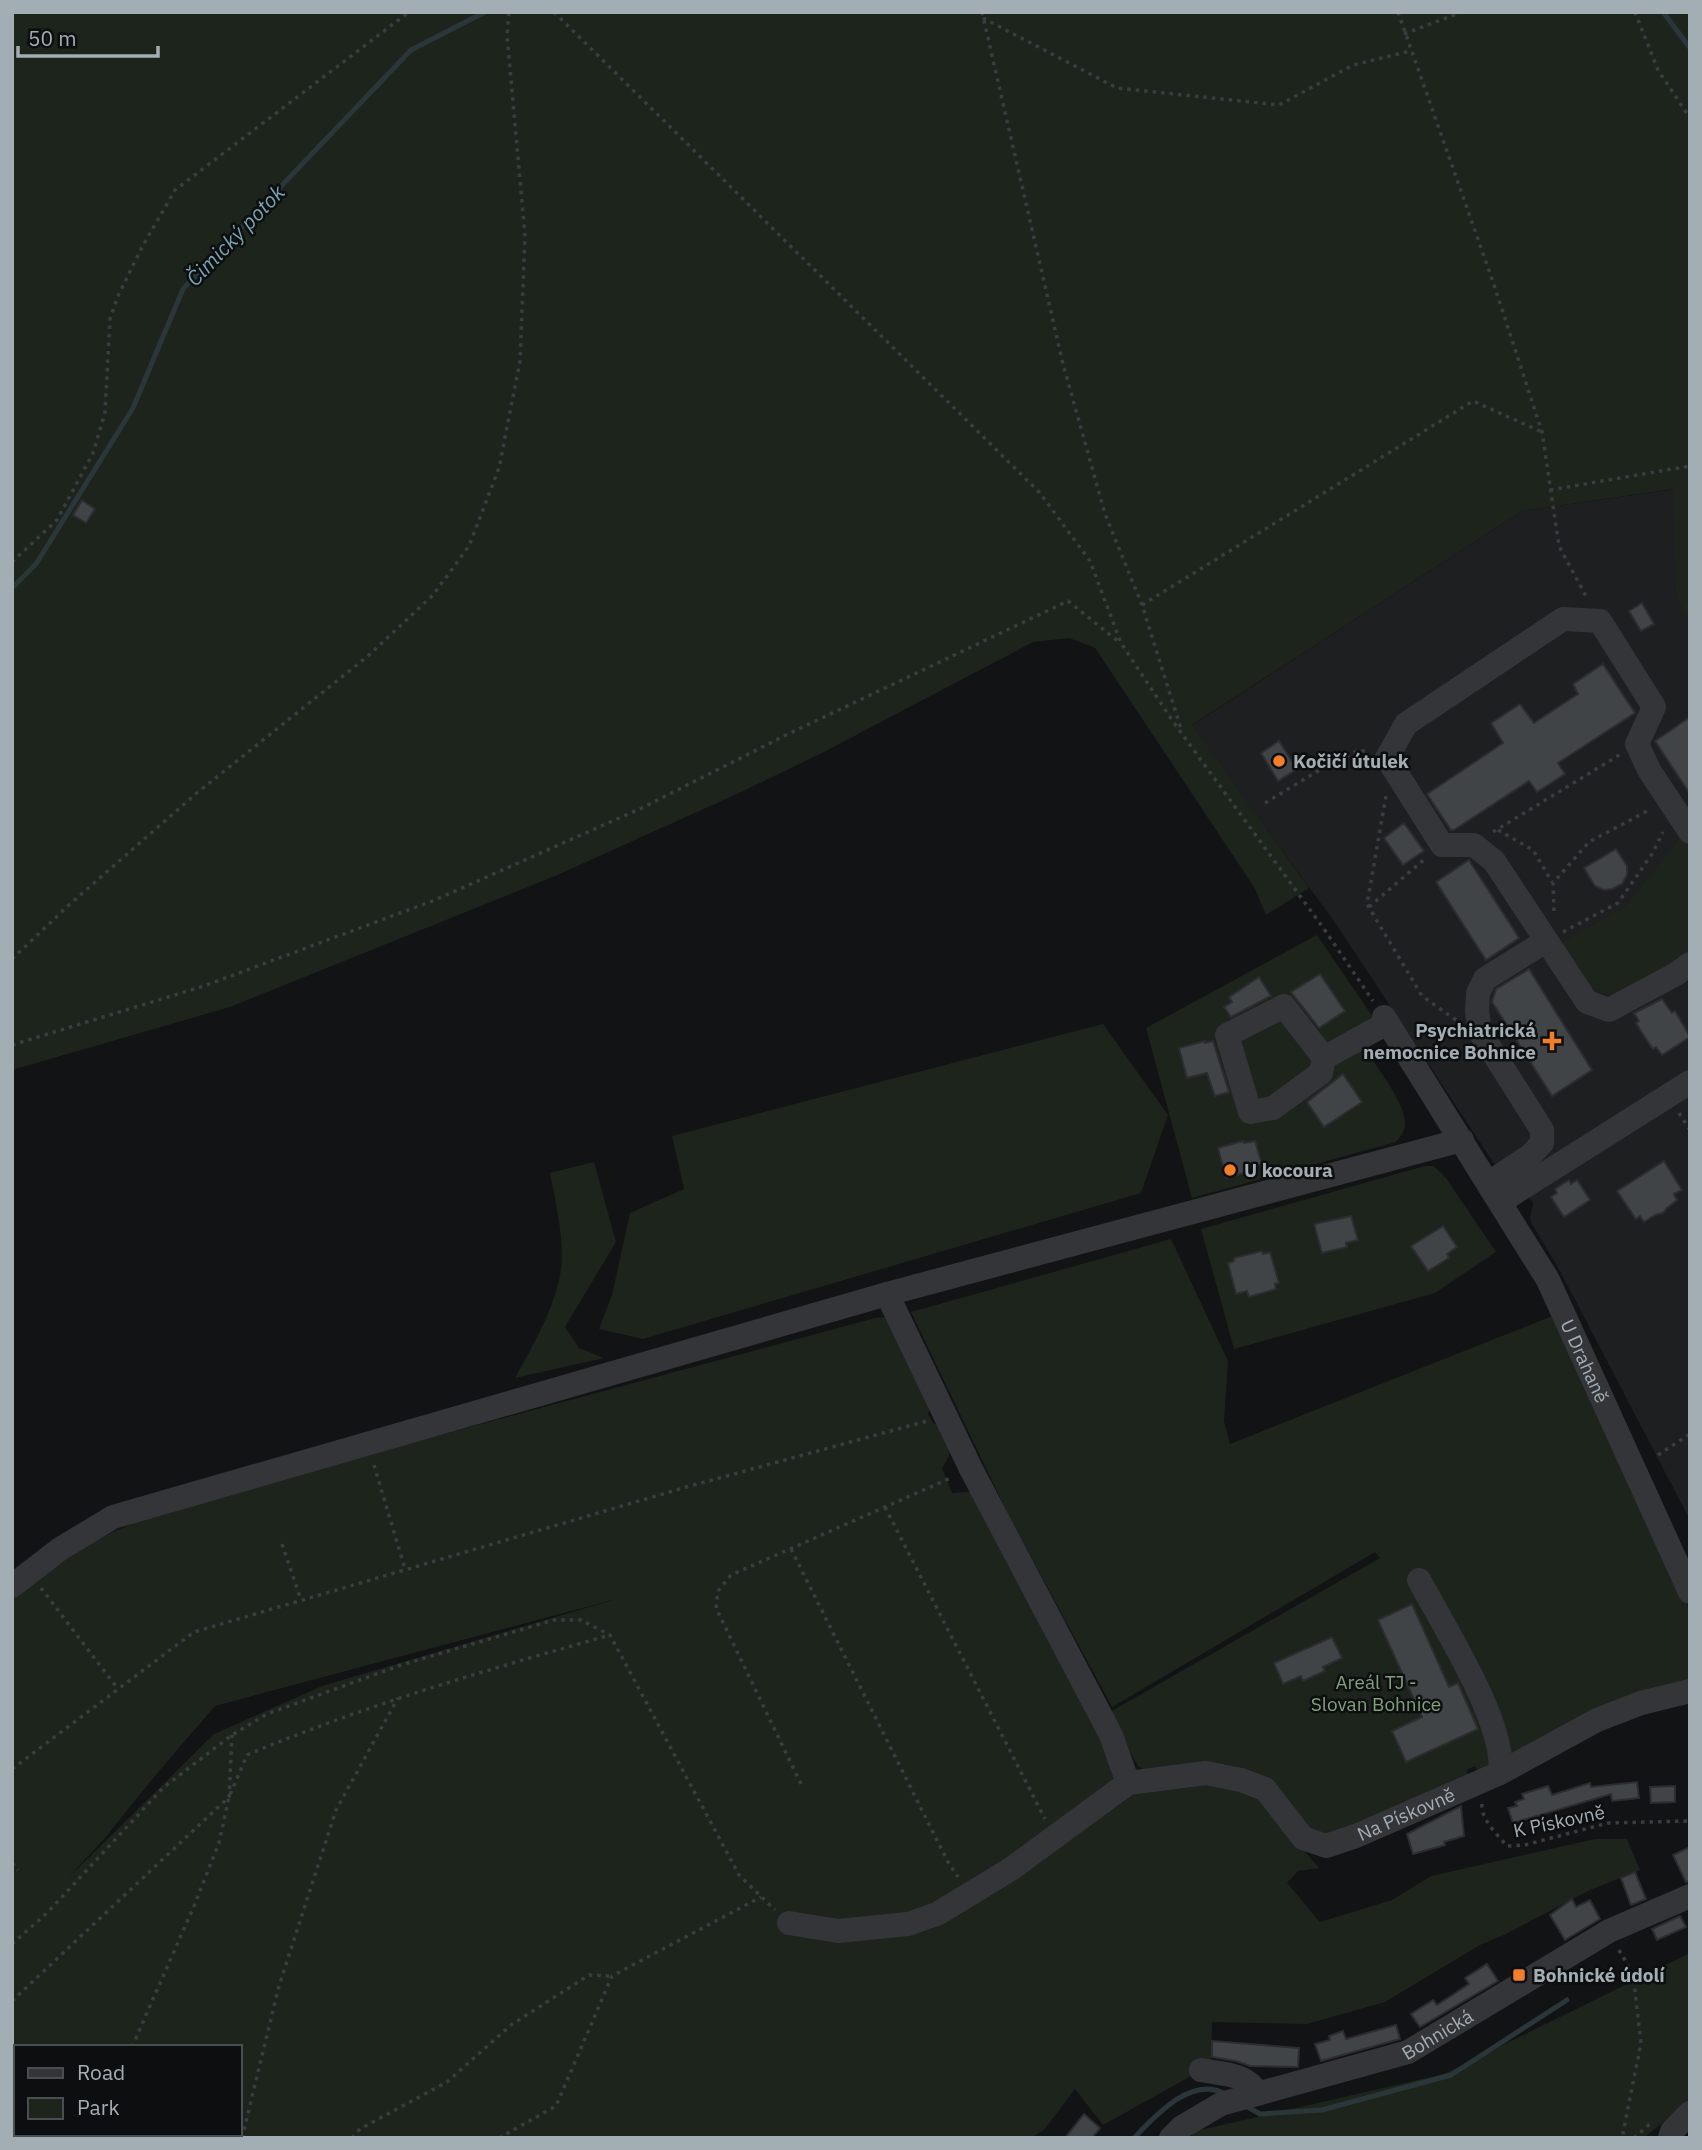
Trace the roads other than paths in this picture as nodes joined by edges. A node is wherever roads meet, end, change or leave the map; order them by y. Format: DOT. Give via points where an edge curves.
graph roads {
  1 [pos="1690,832"];
  2 [pos="1550,939"];
  3 [pos="1685,977"];
  4 [pos="1324,1058"];
  5 [pos="1690,1082"];
  6 [pos="1462,1140"];
  7 [pos="1495,1193"];
  8 [pos="887,1294"];
  9 [pos="1419,1580"];
  10 [pos="12,1586"];
  11 [pos="1690,1592"];
  12 [pos="1690,1691"];
  13 [pos="1500,1773"];
  14 [pos="1128,1783"];
  15 [pos="1690,1896"];
  16 [pos="789,1923"];
  17 [pos="1201,2070"];
  18 [pos="1240,2098"];
  19 [pos="1690,2113"];
  20 [pos="1171,2138"];
  21 [pos="1670,2138"];
  1 -- 2 [label="street" via="1637,744 1654,707 1600,621 1563,619 1406,724 1389,762 1441,845 1474,845 1494,861"];
  2 -- 3 [label="street" via="1587,1002 1609,1010"];
  2 -- 7 [label="street" via="1485,979 1478,993 1480,1032 1542,1130 1542,1143"];
  4 -- 4 [label="street" via="1284,1006 1227,1035 1250,1112 1283,1101 1321,1073"];
  4 -- 6 [label="street, U Drahaně" via="1385,1020"];
  5 -- 7 [label="street"];
  6 -- 7 [label="street, U Drahaně"];
  6 -- 8 [label="street"];
  7 -- 11 [label="street, U Drahaně" via="1548,1280"];
  8 -- 10 [label="street" via="113,1517"];
  8 -- 14 [label="street" via="971,1469 1111,1735"];
  9 -- 13 [label="street" via="1492,1717"];
  12 -- 13 [label="street, Na Pískovně" via="1597,1720"];
  13 -- 14 [label="street, Na Pískovně" via="1326,1846 1303,1838 1265,1789 1241,1780 1206,1773"];
  14 -- 16 [label="street" via="1011,1869 937,1914 908,1924 838,1931"];
  15 -- 18 [label="street, Bohnická" via="1609,1931 1408,2052"];
  17 -- 18 [label="street" via="1252,2083"];
  18 -- 20 [label="street, Bohnická" via="1182,2127"];
  19 -- 21 [label="street"];
}
